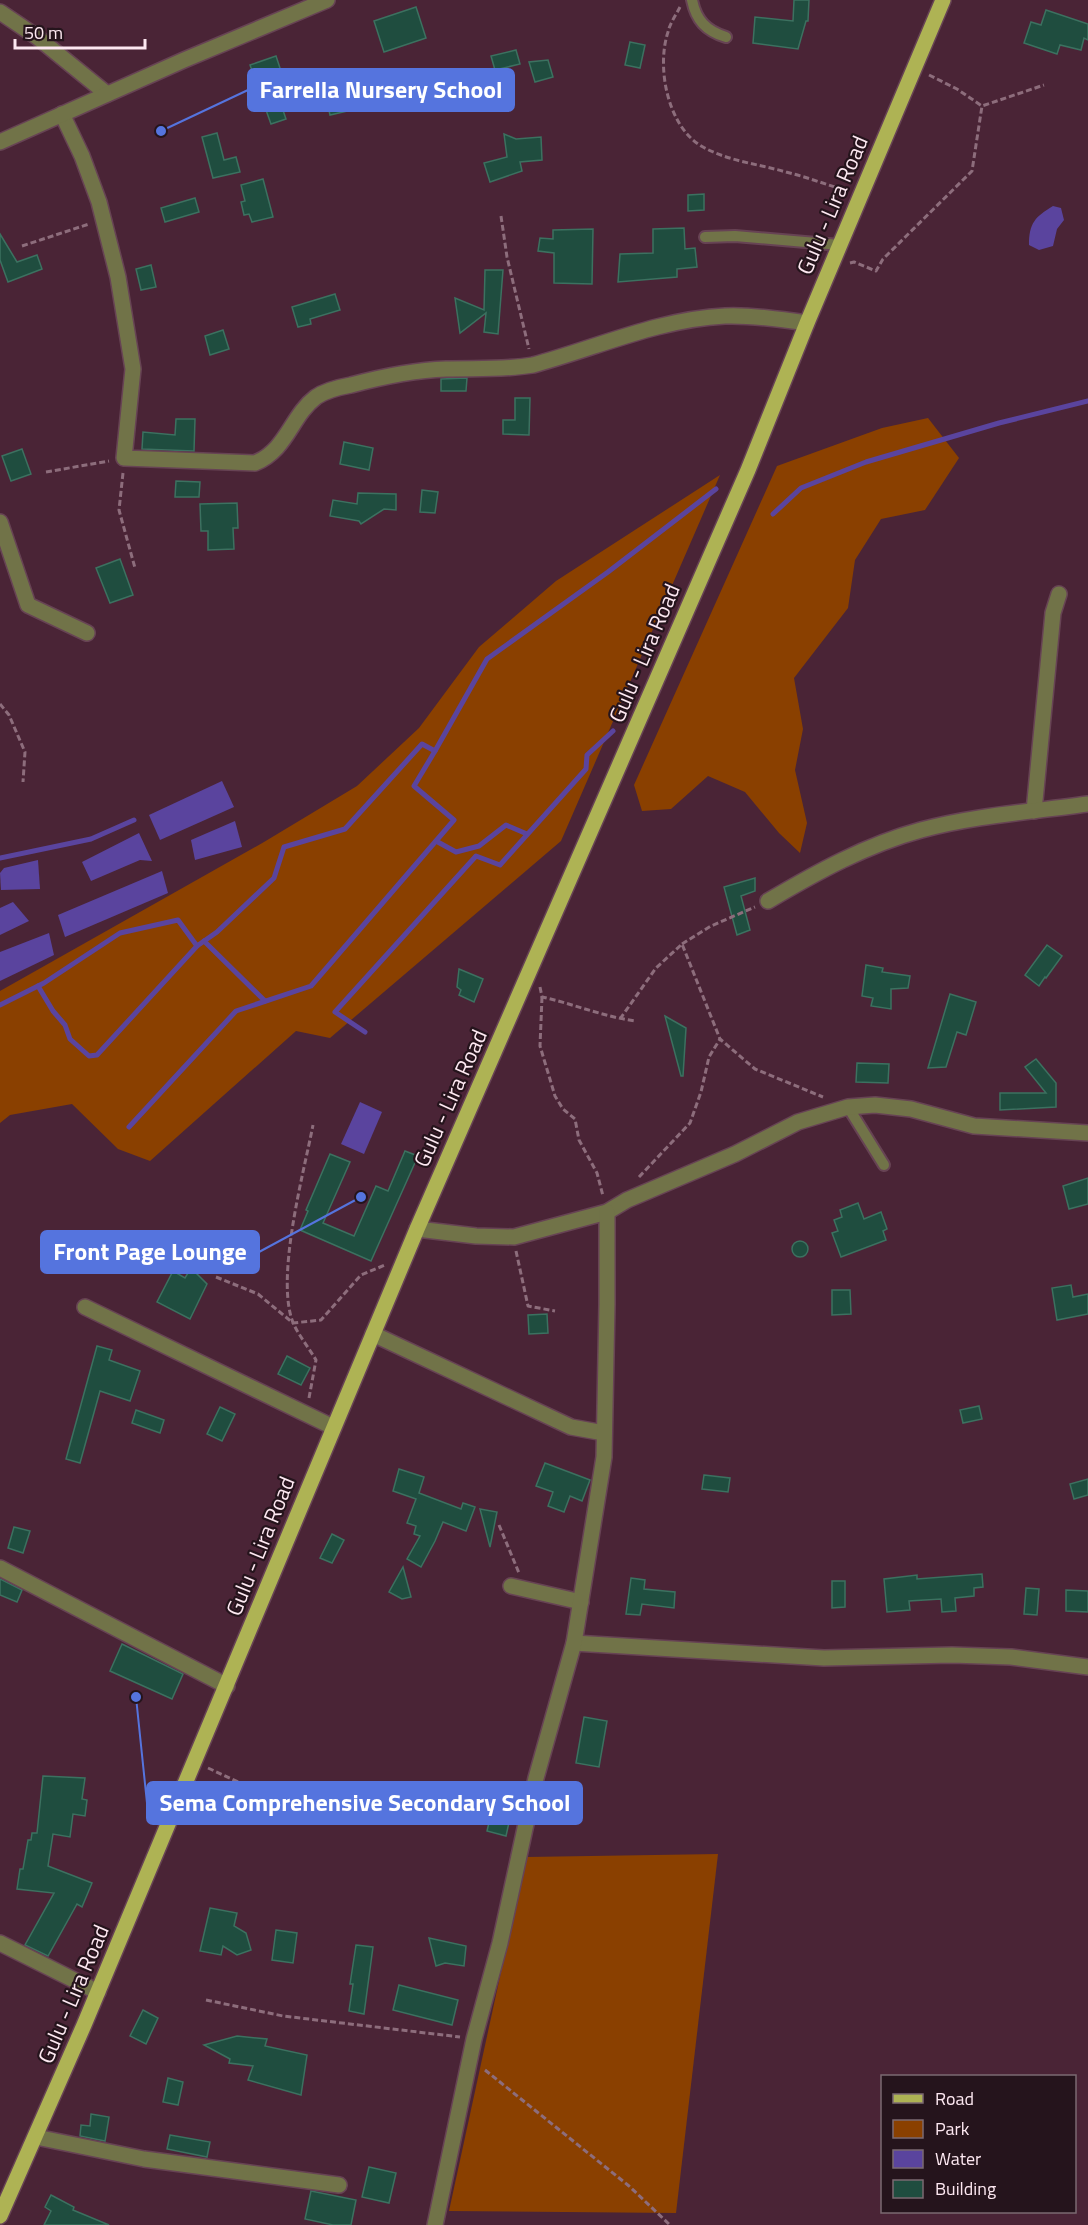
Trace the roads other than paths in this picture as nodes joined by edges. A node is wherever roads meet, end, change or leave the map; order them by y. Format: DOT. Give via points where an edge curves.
graph roads {
  1 [pos="327,0"];
  2 [pos="692,0"];
  3 [pos="943,0"];
  4 [pos="0,12"];
  5 [pos="726,37"];
  6 [pos="107,94"];
  7 [pos="62,114"];
  8 [pos="0,142"];
  9 [pos="705,237"];
  10 [pos="840,245"];
  11 [pos="807,323"];
  12 [pos="0,522"];
  13 [pos="1059,594"];
  14 [pos="87,633"];
  15 [pos="1088,804"];
  16 [pos="1034,811"];
  17 [pos="768,901"];
  18 [pos="848,1107"];
  19 [pos="1088,1133"];
  20 [pos="884,1165"];
  21 [pos="607,1212"];
  22 [pos="417,1229"];
  23 [pos="86,1307"];
  24 [pos="373,1335"];
  25 [pos="333,1427"];
  26 [pos="604,1433"];
  27 [pos="0,1569"];
  28 [pos="511,1586"];
  29 [pos="581,1602"];
  30 [pos="574,1643"];
  31 [pos="1088,1667"];
  32 [pos="227,1686"];
  33 [pos="0,1943"];
  34 [pos="98,1992"];
  35 [pos="36,2137"];
  36 [pos="339,2185"];
  37 [pos="0,2216"];
  38 [pos="435,2225"];
  1 -- 6 [label="street"];
  2 -- 5 [label="lane" via="697,18 713,33"];
  3 -- 10 [label="main road, Gulu - Lira Road"];
  4 -- 6 [label="street"];
  6 -- 7 [label="street"];
  7 -- 8 [label="street"];
  7 -- 11 [label="street" via="105,219 118,277 133,369 124,458 255,463 275,451 317,396 369,380 426,371 533,365 659,326 702,319 739,316"];
  9 -- 10 [label="lane"];
  10 -- 11 [label="main road, Gulu - Lira Road"];
  11 -- 22 [label="main road, Gulu - Lira Road" via="748,470"];
  12 -- 14 [label="street" via="28,605"];
  13 -- 16 [label="street" via="1053,612"];
  15 -- 16 [label="street"];
  16 -- 17 [label="street" via="965,820 910,834 822,870"];
  18 -- 19 [label="street" via="893,1107 974,1126"];
  18 -- 20 [label="lane"];
  18 -- 21 [label="street" via="798,1122"];
  21 -- 22 [label="street" via="514,1237 465,1236"];
  21 -- 26 [label="street"];
  22 -- 24 [label="main road, Gulu - Lira Road"];
  23 -- 25 [label="street"];
  24 -- 25 [label="main road, Gulu - Lira Road"];
  24 -- 26 [label="street" via="572,1427"];
  25 -- 32 [label="main road, Gulu - Lira Road"];
  26 -- 29 [label="street" via="604,1457"];
  27 -- 32 [label="street"];
  28 -- 29 [label="street"];
  29 -- 30 [label="street"];
  30 -- 31 [label="street" via="824,1658 952,1654"];
  30 -- 38 [label="street" via="536,1778"];
  32 -- 34 [label="main road, Gulu - Lira Road"];
  33 -- 34 [label="street"];
  34 -- 35 [label="main road, Gulu - Lira Road"];
  35 -- 36 [label="street" via="144,2159"];
  35 -- 37 [label="main road, Gulu - Lira Road"];
}
